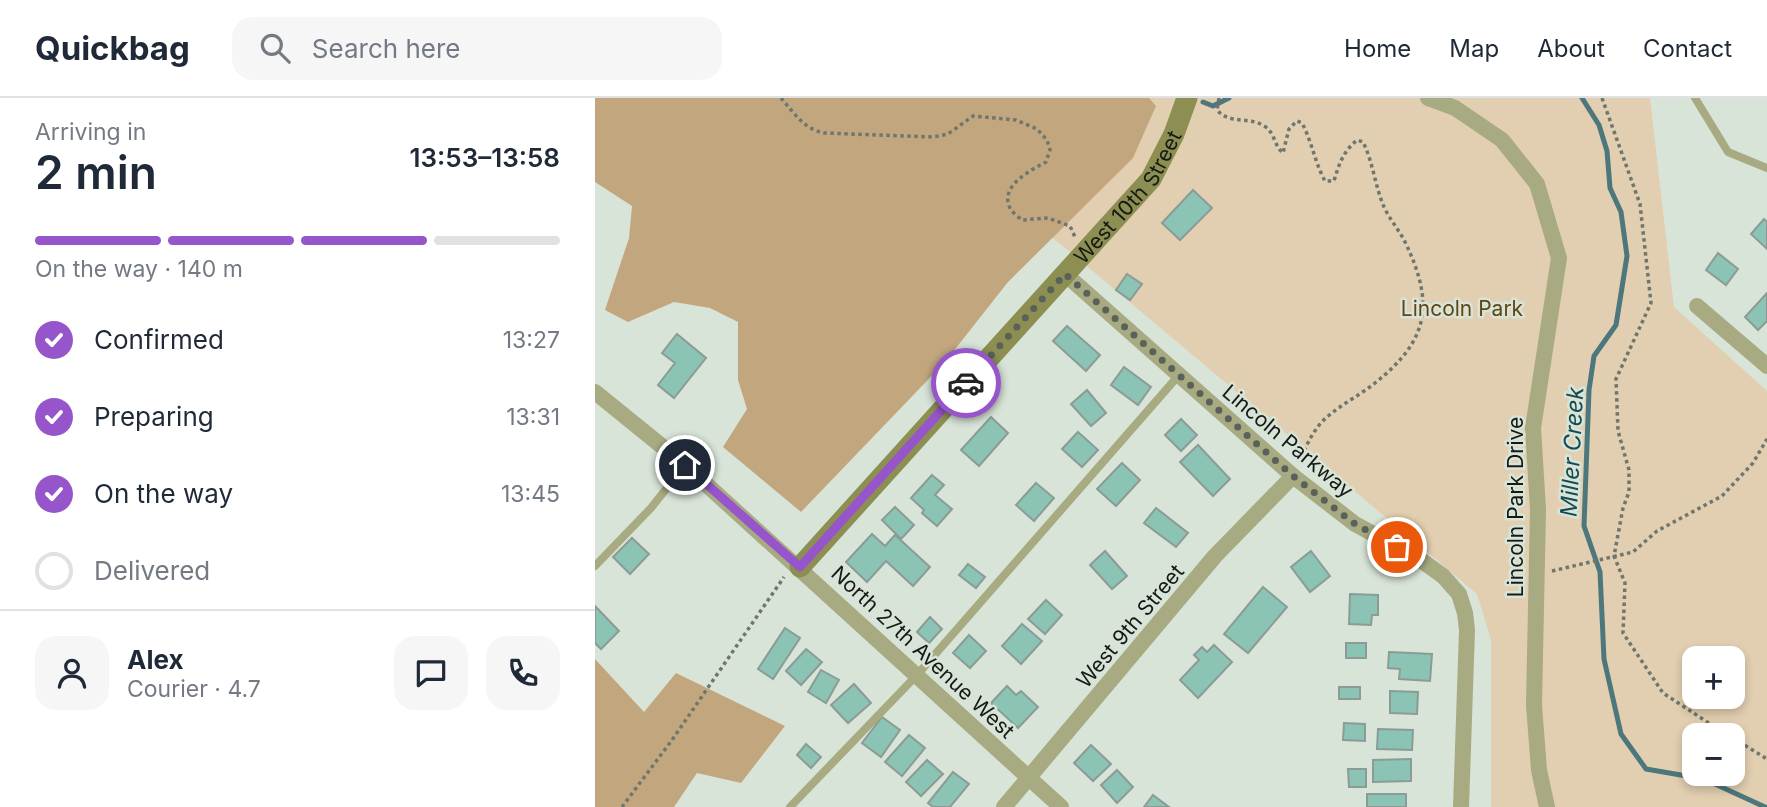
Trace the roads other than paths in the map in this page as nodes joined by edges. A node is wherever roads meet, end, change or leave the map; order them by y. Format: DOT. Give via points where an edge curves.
graph roads {
  1 [pos="1187,98"];
  2 [pos="1428,98"];
  3 [pos="1696,98"];
  4 [pos="1767,167"];
  5 [pos="1065,274"];
  6 [pos="1697,306"];
  7 [pos="1767,366"];
  8 [pos="1179,375"];
  9 [pos="595,392"];
  10 [pos="685,465"];
  11 [pos="1293,476"];
  12 [pos="595,566"];
  13 [pos="800,567"];
  14 [pos="917,675"];
  15 [pos="1030,779"];
  16 [pos="790,807"];
  17 [pos="1004,807"];
  18 [pos="1061,807"];
  19 [pos="1461,807"];
  20 [pos="1547,807"];
  1 -- 5 [label="street, West 10th Street" via="1151,178"];
  2 -- 20 [label="street, Lincoln Park Drive" via="1455,108 1502,140 1537,184 1559,258 1533,428 1538,509 1535,705 1539,770"];
  3 -- 4 [label="lane" via="1728,152"];
  5 -- 8 [label="street, Lincoln Parkway"];
  5 -- 13 [label="street, West 10th Street"];
  6 -- 7 [label="street"];
  8 -- 11 [label="street, Lincoln Parkway"];
  8 -- 14 [label="lane"];
  9 -- 10 [label="street, North 27th Avenue West"];
  10 -- 12 [label="lane"];
  10 -- 13 [label="street, North 27th Avenue West"];
  11 -- 15 [label="street, West 9th Street" via="1215,556"];
  11 -- 19 [label="street, Lincoln Parkway" via="1355,524 1418,558 1459,594 1467,630"];
  13 -- 14 [label="street, North 27th Avenue West"];
  14 -- 15 [label="street, North 27th Avenue West"];
  14 -- 16 [label="lane"];
  15 -- 17 [label="street, West 9th Street"];
  15 -- 18 [label="street, North 27th Avenue West"];
}
